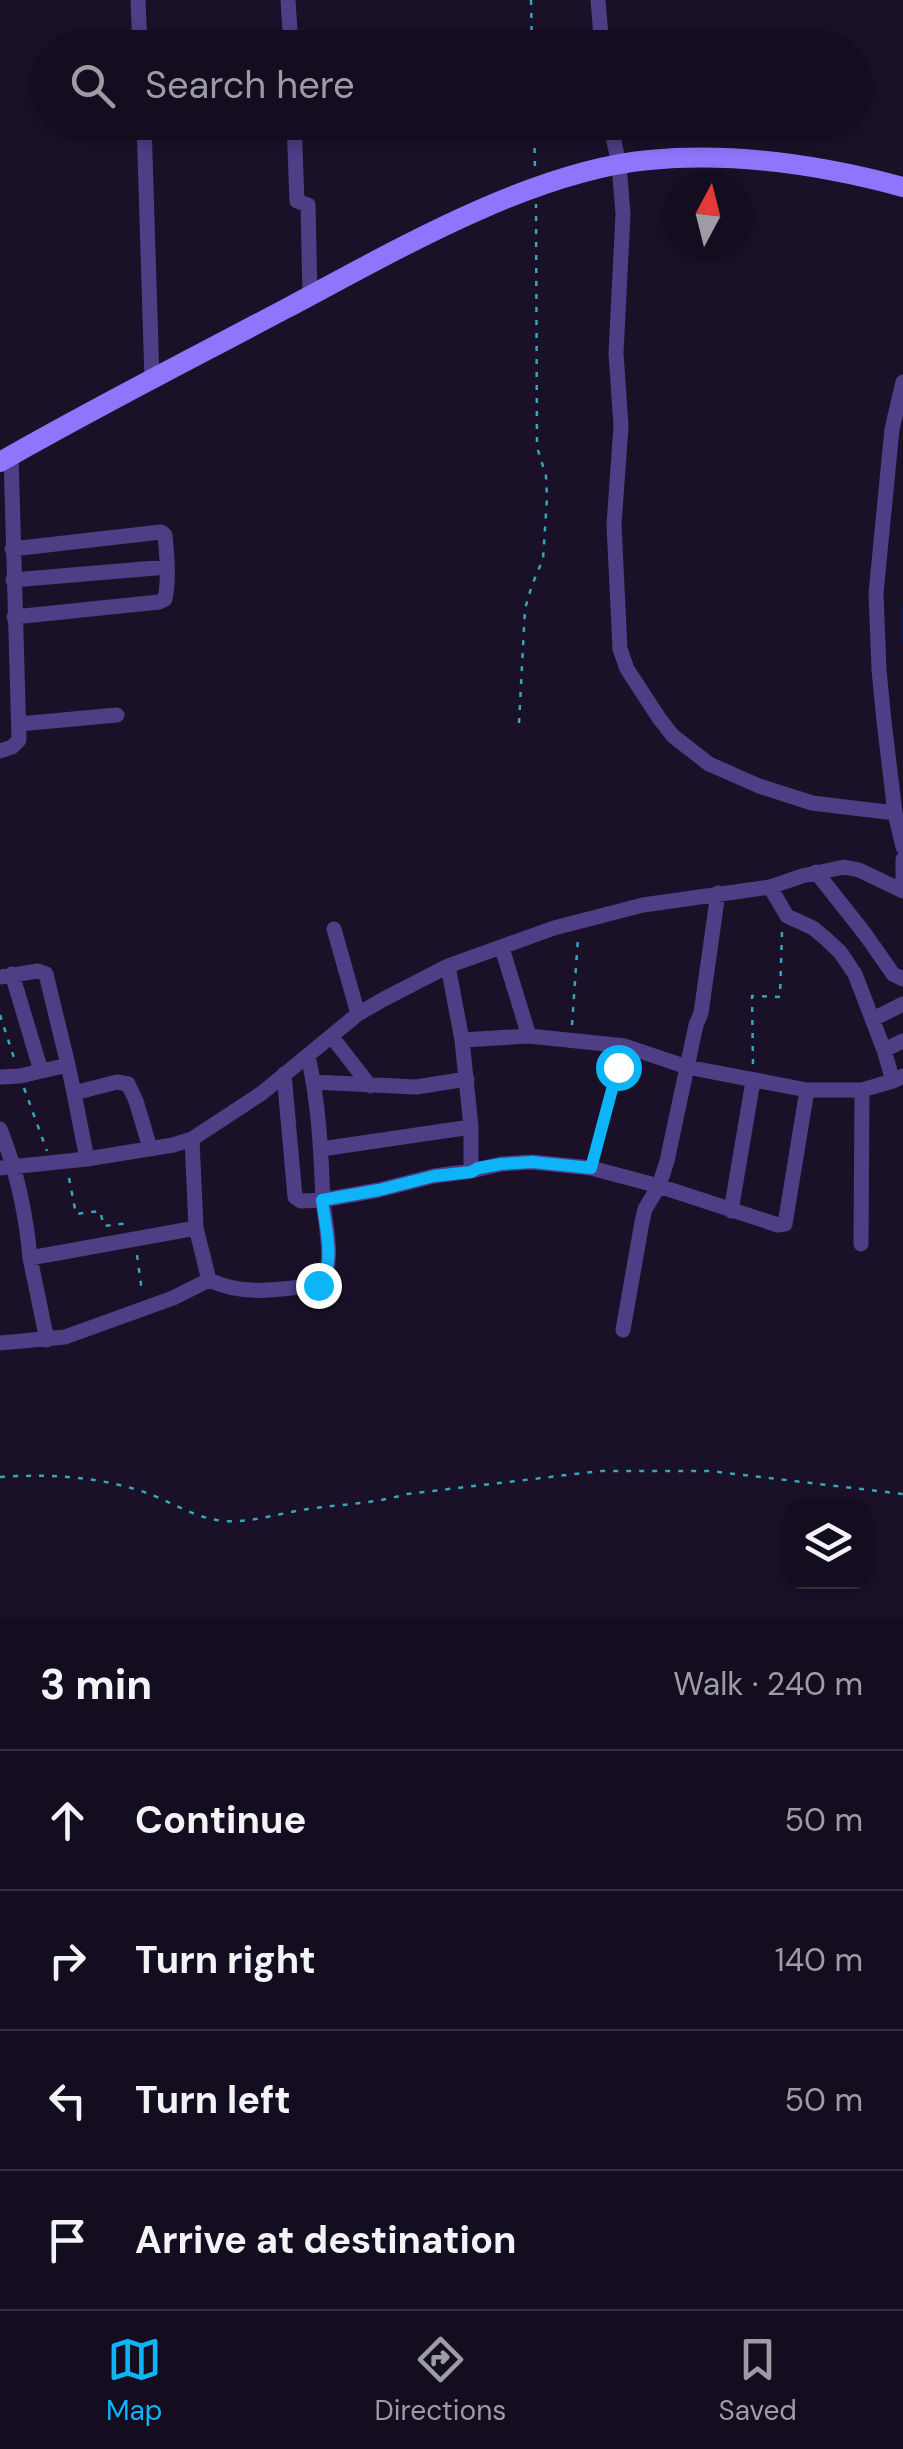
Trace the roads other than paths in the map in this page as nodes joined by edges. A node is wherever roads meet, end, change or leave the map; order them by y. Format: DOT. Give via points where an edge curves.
graph roads {
  1 [pos="138,0"];
  2 [pos="288,0"];
  3 [pos="598,0"];
  4 [pos="139,30"];
  5 [pos="290,30"];
  6 [pos="600,30"];
  7 [pos="145,140"];
  8 [pos="295,140"];
  9 [pos="614,140"];
  10 [pos="619,165"];
  11 [pos="903,187"];
  12 [pos="310,296"];
  13 [pos="152,380"];
  14 [pos="903,382"];
  15 [pos="6,459"];
  16 [pos="12,549"];
  17 [pos="168,567"];
  18 [pos="13,580"];
  19 [pos="9,606"];
  20 [pos="7,635"];
  21 [pos="17,663"];
  22 [pos="0,665"];
  23 [pos="18,694"];
  24 [pos="0,696"];
  25 [pos="117,715"];
  26 [pos="20,720"];
  27 [pos="0,721"];
  28 [pos="0,750"];
  29 [pos="895,814"];
  30 [pos="903,846"];
  31 [pos="903,859"];
  32 [pos="816,872"];
  33 [pos="903,880"];
  34 [pos="770,887"];
  35 [pos="903,892"];
  36 [pos="718,894"];
  37 [pos="334,929"];
  38 [pos="502,948"];
  39 [pos="448,966"];
  40 [pos="6,975"];
  41 [pos="903,979"];
  42 [pos="903,1004"];
  43 [pos="358,1014"];
  44 [pos="872,1019"];
  45 [pos="529,1036"];
  46 [pos="332,1037"];
  47 [pos="462,1040"];
  48 [pos="903,1041"];
  49 [pos="884,1050"];
  50 [pos="308,1056"];
  51 [pos="68,1065"];
  52 [pos="687,1067"];
  53 [pos="40,1071"];
  54 [pos="284,1074"];
  55 [pos="0,1077"];
  56 [pos="898,1079"];
  57 [pos="467,1080"];
  58 [pos="753,1081"];
  59 [pos="314,1082"];
  60 [pos="370,1086"];
  61 [pos="807,1090"];
  62 [pos="862,1090"];
  63 [pos="74,1093"];
  64 [pos="471,1127"];
  65 [pos="0,1128"];
  66 [pos="192,1139"];
  67 [pos="150,1148"];
  68 [pos="321,1149"];
  69 [pos="87,1159"];
  70 [pos="7,1167"];
  71 [pos="471,1172"];
  72 [pos="660,1186"];
  73 [pos="322,1200"];
  74 [pos="731,1211"];
  75 [pos="196,1228"];
  76 [pos="861,1244"];
  77 [pos="30,1258"];
  78 [pos="208,1280"];
  79 [pos="622,1330"];
  80 [pos="47,1340"];
  81 [pos="0,1343"];
  1 -- 4 [label="street"];
  2 -- 5 [label="street"];
  3 -- 6 [label="street"];
  7 -- 13 [label="street"];
  8 -- 12 [label="street" via="297,201 308,205"];
  9 -- 10 [label="street"];
  10 -- 11 [label="main road" via="734,158"];
  10 -- 12 [label="main road" via="500,202"];
  10 -- 29 [label="street" via="621,426 614,525 620,649 628,670 658,718 709,764 812,803"];
  12 -- 13 [label="main road"];
  13 -- 15 [label="main road"];
  14 -- 29 [label="street" via="876,593"];
  15 -- 16 [label="street"];
  16 -- 17 [label="street" via="161,532"];
  16 -- 18 [label="street"];
  17 -- 18 [label="street"];
  17 -- 19 [label="street" via="165,599 159,602"];
  18 -- 19 [label="street"];
  19 -- 20 [label="street"];
  20 -- 21 [label="street"];
  21 -- 22 [label="street"];
  21 -- 23 [label="street"];
  23 -- 24 [label="street"];
  23 -- 26 [label="street"];
  25 -- 26 [label="street"];
  26 -- 27 [label="street"];
  26 -- 28 [label="street" via="19,740"];
  29 -- 30 [label="street"];
  31 -- 33 [label="street"];
  32 -- 34 [label="street"];
  32 -- 35 [label="street" via="851,868"];
  32 -- 41 [label="street"];
  34 -- 36 [label="street"];
  34 -- 44 [label="street" via="788,916 840,952"];
  36 -- 38 [label="street" via="643,905"];
  36 -- 52 [label="street"];
  37 -- 43 [label="street"];
  38 -- 39 [label="street"];
  38 -- 45 [label="street"];
  39 -- 43 [label="street"];
  39 -- 47 [label="street"];
  40 -- 51 [label="street" via="46,974"];
  40 -- 53 [label="street"];
  42 -- 44 [label="street"];
  43 -- 46 [label="street"];
  44 -- 49 [label="street"];
  45 -- 47 [label="street"];
  45 -- 52 [label="street" via="625,1046"];
  46 -- 50 [label="street"];
  46 -- 60 [label="street"];
  47 -- 57 [label="street"];
  48 -- 49 [label="street"];
  49 -- 56 [label="street"];
  50 -- 54 [label="street"];
  50 -- 59 [label="street"];
  51 -- 53 [label="street"];
  51 -- 63 [label="street"];
  52 -- 58 [label="street"];
  52 -- 72 [label="street"];
  53 -- 55 [label="street"];
  54 -- 66 [label="street"];
  54 -- 73 [label="street" via="295,1197"];
  56 -- 62 [label="street"];
  57 -- 60 [label="street"];
  57 -- 64 [label="street"];
  58 -- 61 [label="street"];
  58 -- 74 [label="street"];
  59 -- 60 [label="street"];
  59 -- 68 [label="street"];
  61 -- 62 [label="street"];
  61 -- 74 [label="street" via="786,1223"];
  62 -- 76 [label="street"];
  63 -- 67 [label="street" via="128,1084"];
  63 -- 69 [label="street"];
  64 -- 68 [label="street"];
  64 -- 71 [label="street"];
  65 -- 70 [label="street"];
  66 -- 67 [label="street"];
  66 -- 75 [label="street"];
  67 -- 69 [label="street"];
  68 -- 73 [label="street"];
  69 -- 70 [label="street"];
  70 -- 77 [label="street" via="27,1224"];
  71 -- 72 [label="street" via="532,1162"];
  71 -- 73 [label="street"];
  72 -- 74 [label="street"];
  72 -- 79 [label="street" via="646,1209"];
  73 -- 78 [label="street" via="329,1264 324,1282 240,1291"];
  75 -- 77 [label="street"];
  75 -- 78 [label="street"];
  77 -- 80 [label="street"];
  78 -- 80 [label="street" via="144,1310"];
  80 -- 81 [label="street"];
}
